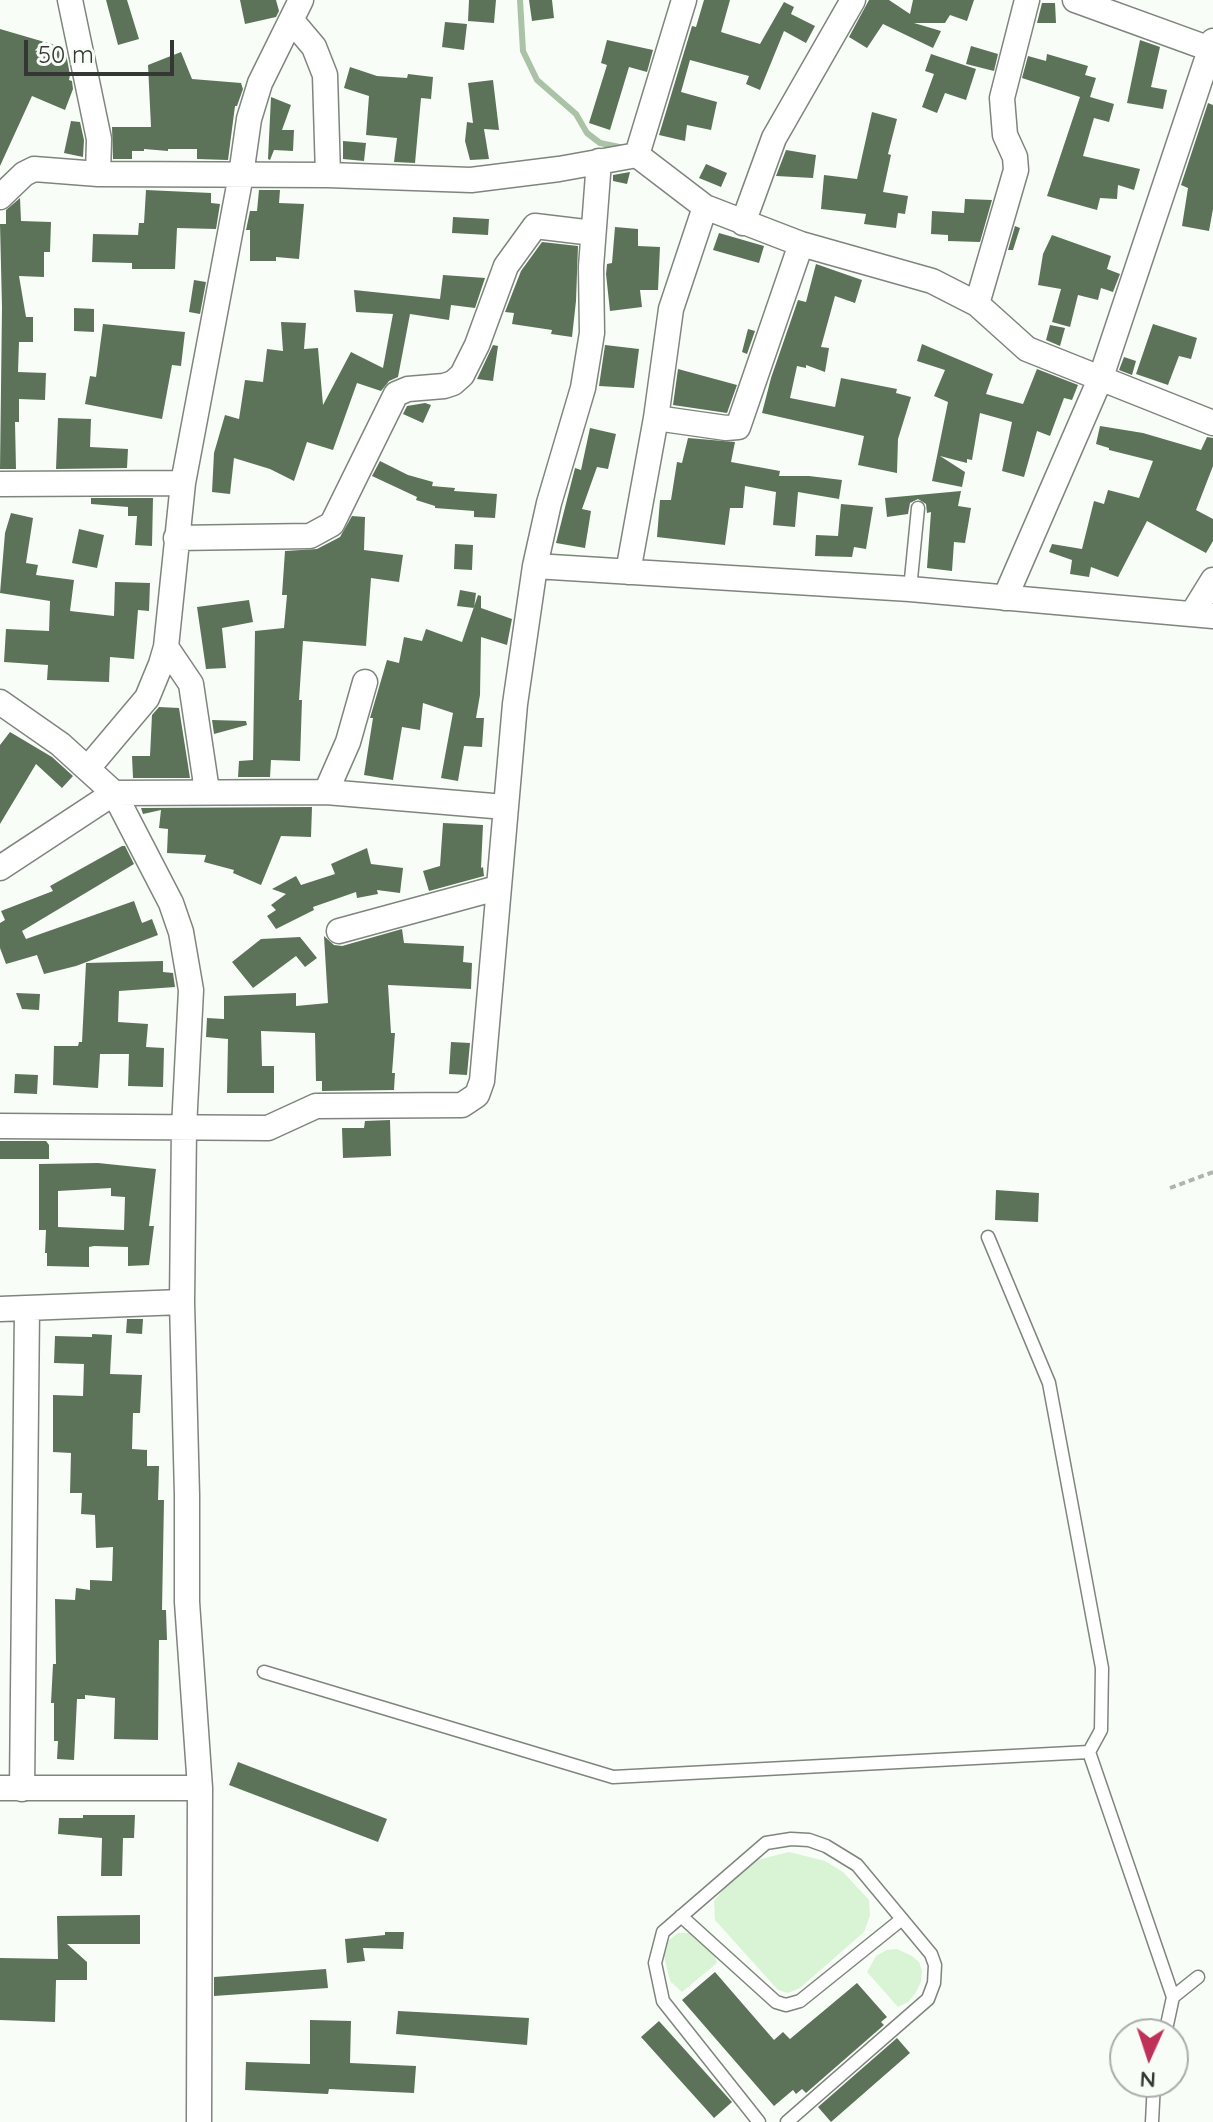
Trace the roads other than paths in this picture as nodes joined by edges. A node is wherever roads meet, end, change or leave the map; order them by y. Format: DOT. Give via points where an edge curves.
graph roads {
  1 [pos="70,0"];
  2 [pos="684,0"];
  3 [pos="853,0"];
  4 [pos="1027,0"];
  5 [pos="1075,0"];
  6 [pos="296,10"];
  7 [pos="1212,47"];
  8 [pos="637,155"];
  9 [pos="599,161"];
  10 [pos="98,174"];
  11 [pos="241,175"];
  12 [pos="328,175"];
  13 [pos="0,197"];
  14 [pos="705,207"];
  15 [pos="743,223"];
  16 [pos="593,233"];
  17 [pos="801,244"];
  18 [pos="977,304"];
  19 [pos="1101,377"];
  20 [pos="656,418"];
  21 [pos="1213,423"];
  22 [pos="183,483"];
  23 [pos="0,484"];
  24 [pos="918,508"];
  25 [pos="176,538"];
  26 [pos="535,566"];
  27 [pos="628,572"];
  28 [pos="1213,580"];
  29 [pos="910,589"];
  30 [pos="1005,598"];
  31 [pos="1202,615"];
  32 [pos="166,647"];
  33 [pos="365,682"];
  34 [pos="0,702"];
  35 [pos="88,768"];
  36 [pos="207,791"];
  37 [pos="326,792"];
  38 [pos="114,793"];
  39 [pos="505,807"];
  40 [pos="0,868"];
  41 [pos="497,888"];
  42 [pos="339,931"];
  43 [pos="0,1126"];
  44 [pos="184,1128"];
  45 [pos="988,1237"];
  46 [pos="182,1302"];
  47 [pos="0,1309"];
  48 [pos="27,1309"];
  49 [pos="264,1672"];
  50 [pos="1089,1752"];
  51 [pos="11,1788"];
  52 [pos="200,1788"];
  53 [pos="681,1916"];
  54 [pos="902,1919"];
  55 [pos="1198,1977"];
  56 [pos="1173,1997"];
  57 [pos="1168,2018"];
  58 [pos="1153,2098"];
  59 [pos="199,2122"];
  60 [pos="759,2122"];
  61 [pos="787,2122"];
  62 [pos="1152,2122"];
  1 -- 10 [label="street" via="99,139"];
  2 -- 8 [label="street"];
  3 -- 15 [label="street" via="774,138"];
  4 -- 18 [label="street" via="1002,98 1005,135 1016,170"];
  5 -- 7 [label="street"];
  6 -- 11 [label="street" via="260,83"];
  6 -- 12 [label="street" via="325,75"];
  7 -- 19 [label="street"];
  8 -- 9 [label="street"];
  8 -- 14 [label="street"];
  9 -- 12 [label="street" via="471,180"];
  9 -- 16 [label="street"];
  10 -- 11 [label="street"];
  10 -- 13 [label="street" via="34,169"];
  11 -- 12 [label="street"];
  11 -- 22 [label="street"];
  14 -- 15 [label="street"];
  14 -- 20 [label="street" via="671,309"];
  15 -- 17 [label="street"];
  16 -- 25 [label="street" via="535,226 506,266 462,375 444,386 396,394 332,524 310,536"];
  16 -- 26 [label="street" via="592,333 583,388"];
  17 -- 18 [label="street" via="932,281"];
  17 -- 20 [label="street" via="738,427"];
  18 -- 19 [label="street" via="1027,349"];
  19 -- 21 [label="street"];
  19 -- 30 [label="street"];
  20 -- 27 [label="street"];
  22 -- 23 [label="street"];
  22 -- 25 [label="street"];
  24 -- 29 [label="lane"];
  25 -- 32 [label="street"];
  26 -- 27 [label="street"];
  26 -- 39 [label="street"];
  27 -- 29 [label="street"];
  28 -- 31 [label="street"];
  29 -- 30 [label="street"];
  30 -- 31 [label="street"];
  32 -- 35 [label="street" via="147,698"];
  32 -- 36 [label="street" via="191,684"];
  33 -- 37 [label="street" via="348,742"];
  34 -- 35 [label="street"];
  35 -- 38 [label="street"];
  36 -- 37 [label="street"];
  36 -- 38 [label="street"];
  37 -- 39 [label="street"];
  38 -- 40 [label="street"];
  38 -- 44 [label="street" via="181,932 191,990"];
  39 -- 41 [label="street"];
  41 -- 42 [label="street"];
  41 -- 44 [label="street" via="482,1081 470,1102 316,1106 268,1128"];
  43 -- 44 [label="street"];
  44 -- 46 [label="street"];
  45 -- 50 [label="lane" via="1049,1383 1102,1668 1101,1730"];
  46 -- 48 [label="street"];
  46 -- 52 [label="street" via="187,1602"];
  47 -- 48 [label="street"];
  48 -- 51 [label="street"];
  49 -- 50 [label="lane" via="613,1777"];
  50 -- 56 [label="lane"];
  51 -- 52 [label="street"];
  52 -- 59 [label="street"];
  53 -- 54 [label="lane" via="766,1843 791,1839 826,1846 857,1865"];
  53 -- 54 [label="lane" via="776,2002 786,2005 800,2001"];
  53 -- 60 [label="lane" via="663,1932 655,1963 663,2001"];
  54 -- 61 [label="lane" via="935,1965 928,1999"];
  55 -- 56 [label="lane"];
  56 -- 57 [label="lane"];
  58 -- 62 [label="lane"];
}
